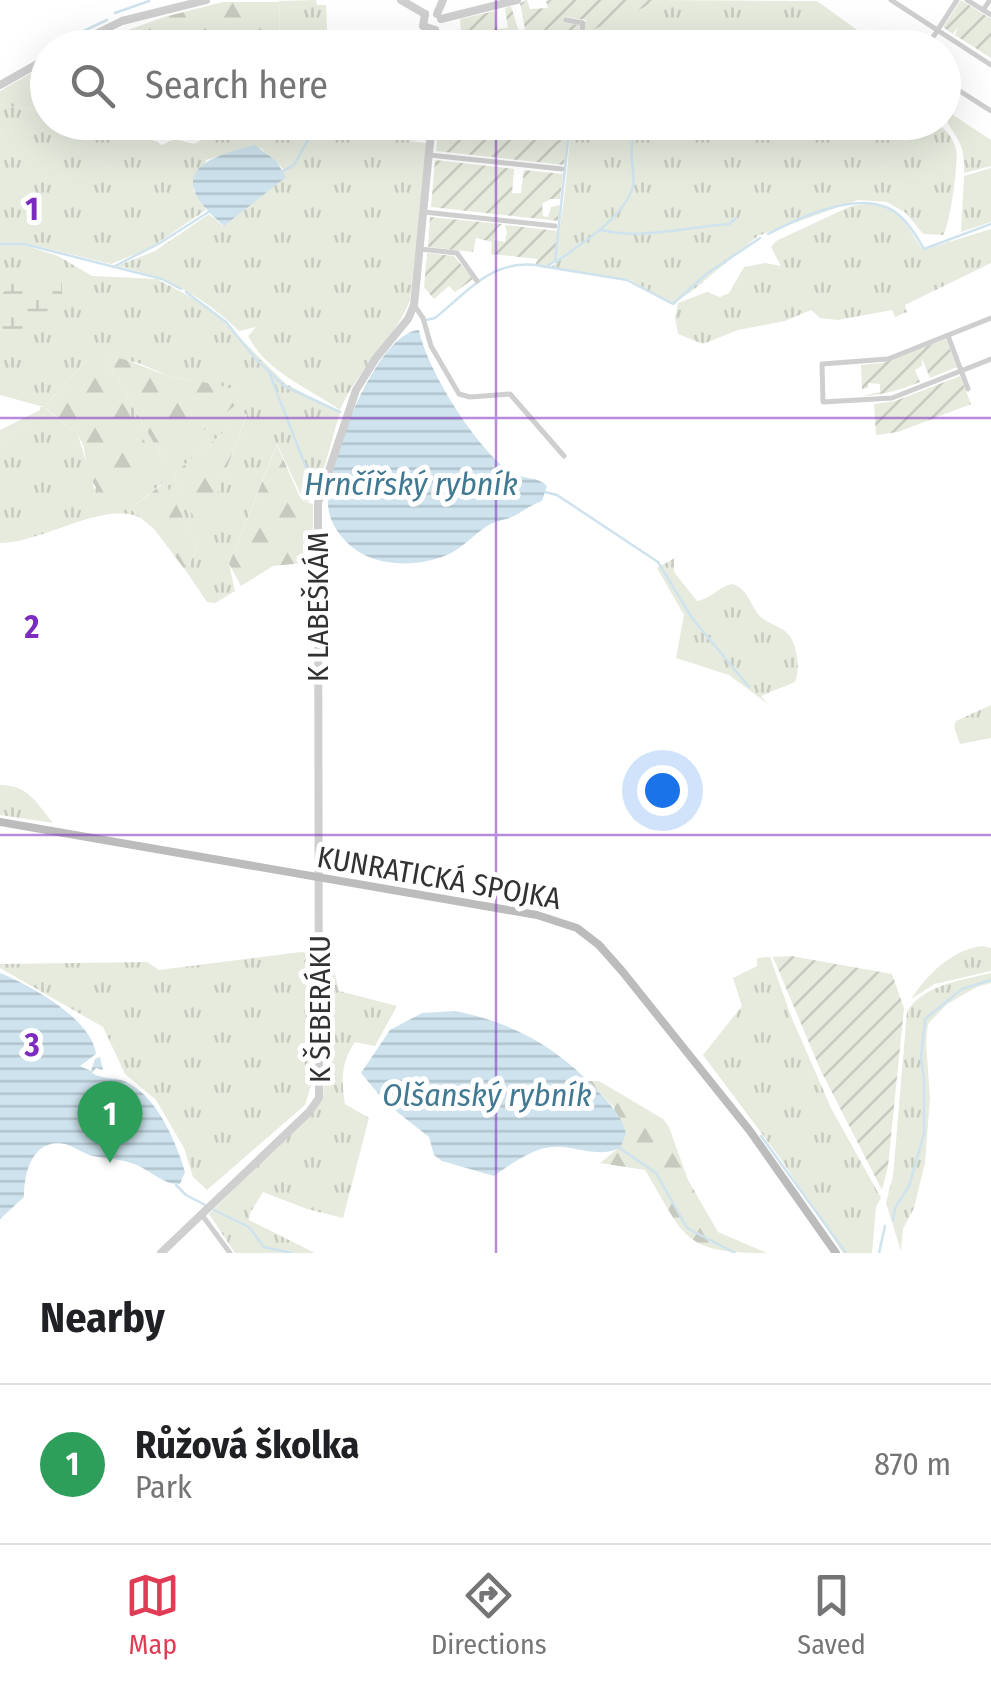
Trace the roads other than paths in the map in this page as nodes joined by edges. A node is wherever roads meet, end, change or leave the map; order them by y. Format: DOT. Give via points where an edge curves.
graph roads {
  1 [pos="206,0"];
  2 [pos="401,0"];
  3 [pos="517,0"];
  4 [pos="891,0"];
  5 [pos="957,0"];
  6 [pos="967,0"];
  7 [pos="990,0"];
  8 [pos="443,2"];
  9 [pos="983,10"];
  10 [pos="425,14"];
  11 [pos="453,15"];
  12 [pos="991,15"];
  13 [pos="439,16"];
  14 [pos="566,20"];
  15 [pos="104,30"];
  16 [pos="435,30"];
  17 [pos="582,30"];
  18 [pos="938,30"];
  19 [pos="961,45"];
  20 [pos="991,64"];
  21 [pos="30,68"];
  22 [pos="0,85"];
  23 [pos="961,92"];
  24 [pos="991,111"];
  25 [pos="430,140"];
  26 [pos="429,155"];
  27 [pos="562,169"];
  28 [pos="424,212"];
  29 [pos="555,226"];
  30 [pos="420,250"];
  31 [pos="478,281"];
  32 [pos="414,304"];
  33 [pos="991,318"];
  34 [pos="948,335"];
  35 [pos="991,358"];
  36 [pos="961,370"];
  37 [pos="968,389"];
  38 [pos="564,456"];
  39 [pos="0,822"];
  40 [pos="319,859"];
  41 [pos="301,875"];
  42 [pos="320,878"];
  43 [pos="340,882"];
  44 [pos="320,895"];
  45 [pos="207,1211"];
  46 [pos="161,1253"];
  47 [pos="230,1253"];
  48 [pos="836,1253"];
  1 -- 15 [label="street"];
  2 -- 10 [label="street"];
  3 -- 11 [label="street"];
  4 -- 18 [label="street"];
  5 -- 18 [label="street"];
  6 -- 9 [label="street"];
  7 -- 9 [label="street"];
  8 -- 11 [label="street"];
  8 -- 13 [label="street"];
  9 -- 12 [label="street"];
  10 -- 13 [label="street"];
  10 -- 16 [label="street" via="423,26"];
  11 -- 13 [label="street"];
  13 -- 16 [label="street"];
  14 -- 17 [label="street" via="583,23"];
  19 -- 20 [label="street"];
  21 -- 22 [label="street"];
  23 -- 24 [label="street"];
  25 -- 26 [label="street, K LABEŠKÁM"];
  26 -- 27 [label="street"];
  26 -- 28 [label="street, K LABEŠKÁM"];
  28 -- 29 [label="street"];
  28 -- 30 [label="street, K LABEŠKÁM"];
  30 -- 31 [label="street" via="456,253"];
  30 -- 32 [label="street, K LABEŠKÁM"];
  32 -- 38 [label="street" via="456,390 464,397 510,394"];
  32 -- 40 [label="street, K LABEŠKÁM" via="356,390 318,503"];
  33 -- 34 [label="street"];
  34 -- 36 [label="street"];
  34 -- 36 [label="street" via="875,362 822,364 824,402 892,398"];
  35 -- 36 [label="street"];
  36 -- 37 [label="street"];
  39 -- 41 [label="main road, KUNRATICKÁ SPOJKA"];
  40 -- 41 [label="street" via="312,873"];
  40 -- 42 [label="street, K LABEŠKÁM"];
  41 -- 42 [label="main road, KUNRATICKÁ SPOJKA"];
  42 -- 43 [label="main road, KUNRATICKÁ SPOJKA"];
  42 -- 44 [label="street, K ŠEBERÁKU"];
  43 -- 44 [label="street"];
  43 -- 48 [label="main road, KUNRATICKÁ SPOJKA" via="537,915 588,936 721,1093"];
  44 -- 45 [label="street, K ŠEBERÁKU" via="319,1098"];
  45 -- 46 [label="street, K ŠEBERÁKU"];
  45 -- 47 [label="street"];
}
